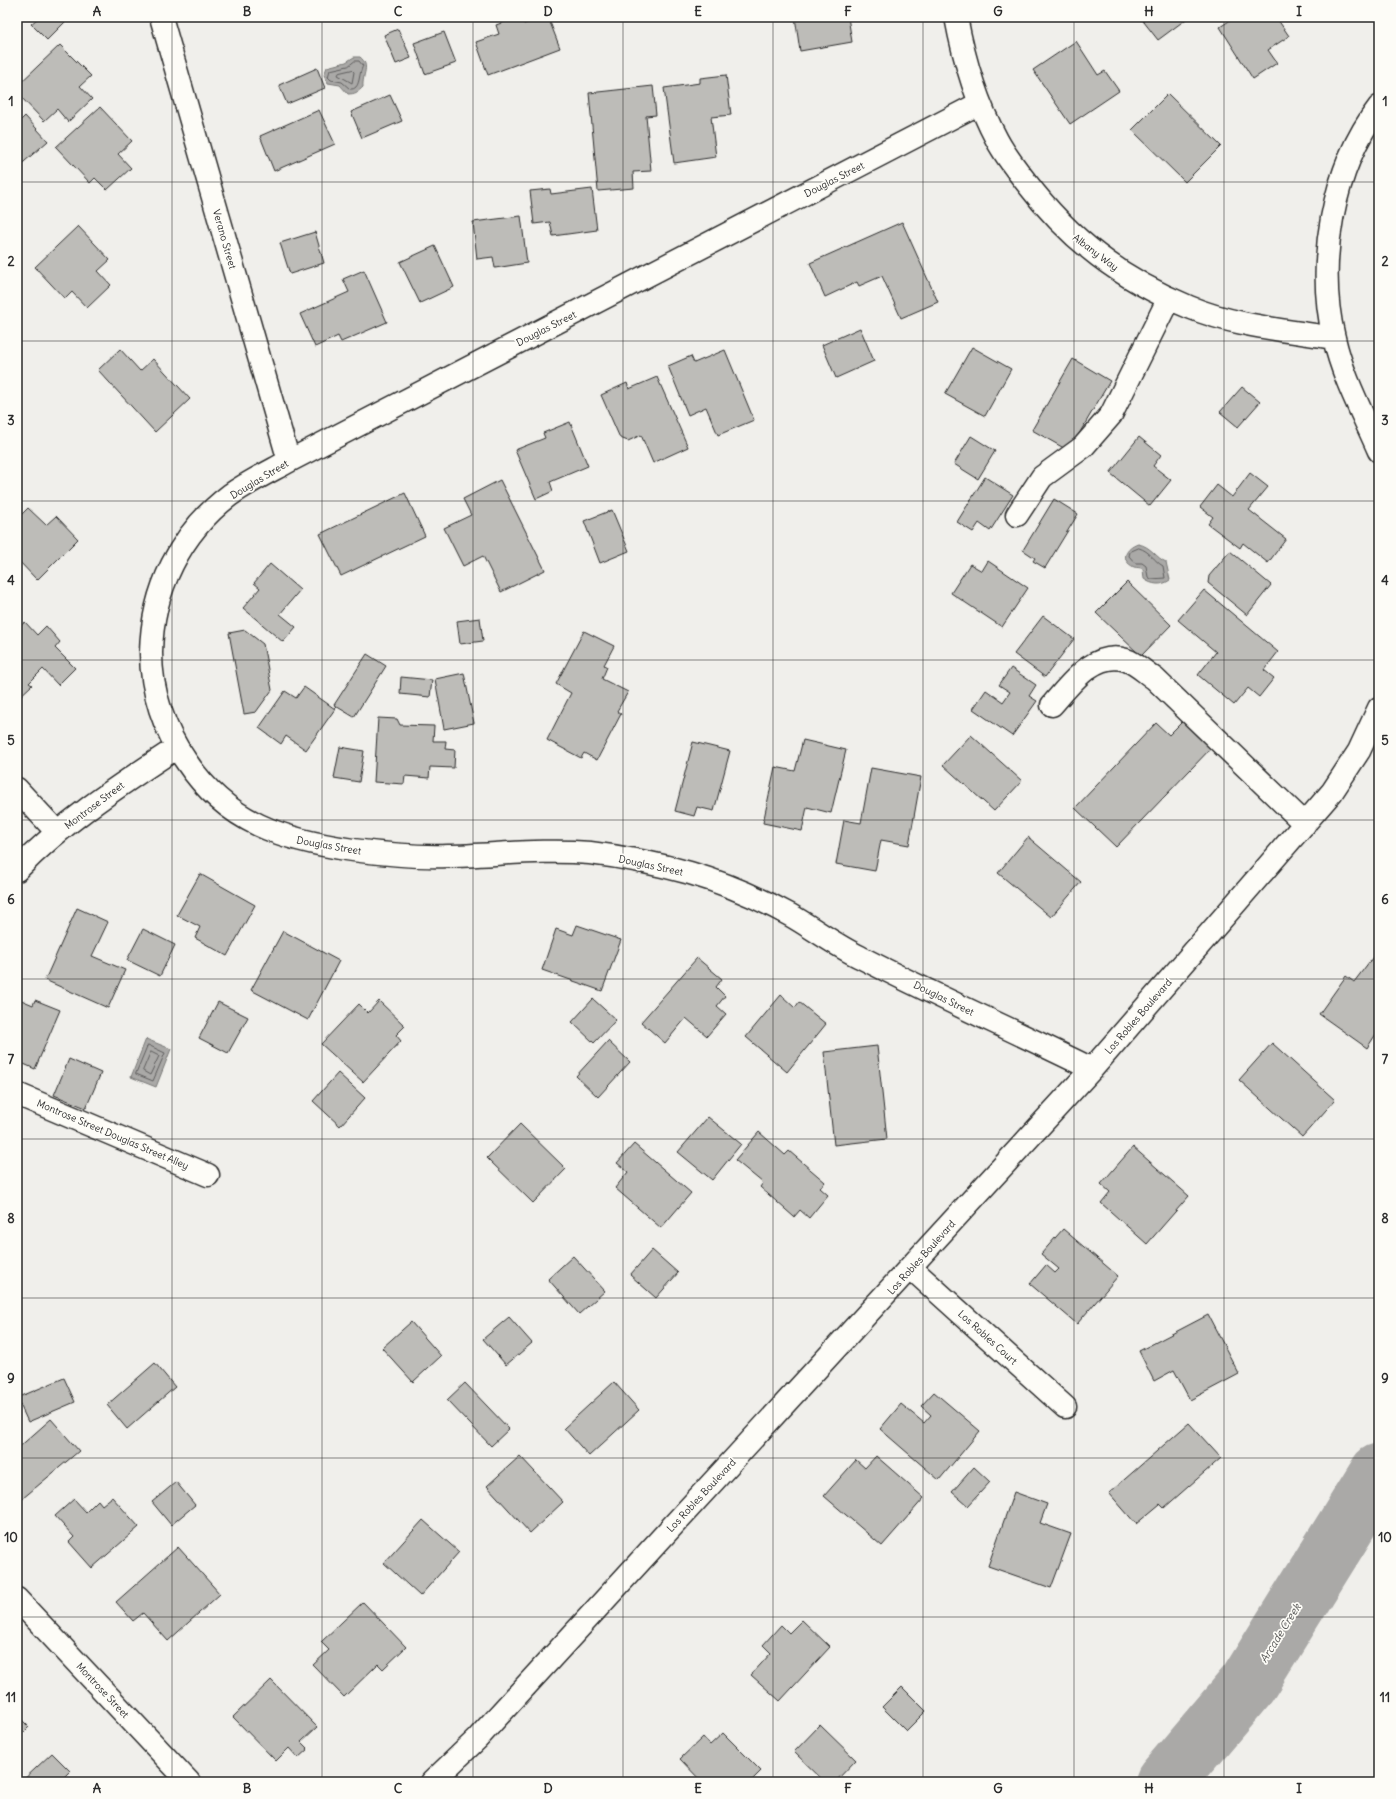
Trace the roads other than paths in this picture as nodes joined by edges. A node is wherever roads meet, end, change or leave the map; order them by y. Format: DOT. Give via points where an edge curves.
graph roads {
  1 [pos="161,17"];
  2 [pos="956,17"];
  3 [pos="980,103"];
  4 [pos="1379,107"];
  5 [pos="1169,298"];
  6 [pos="1334,338"];
  7 [pos="1379,451"];
  8 [pos="289,461"];
  9 [pos="1017,515"];
  10 [pos="1052,705"];
  11 [pos="1379,708"];
  12 [pos="176,748"];
  13 [pos="17,789"];
  14 [pos="1305,824"];
  15 [pos="57,832"];
  16 [pos="17,870"];
  17 [pos="1092,1069"];
  18 [pos="17,1094"];
  19 [pos="208,1175"];
  20 [pos="911,1268"];
  21 [pos="1065,1407"];
  22 [pos="17,1599"];
  23 [pos="189,1782"];
  24 [pos="432,1782"];
  1 -- 8 [label="street, Verano Street"];
  2 -- 3 [label="street, Albany Way" via="963,56"];
  3 -- 5 [label="street, Albany Way" via="1011,163 1042,204 1073,236 1136,281"];
  3 -- 8 [label="street, Douglas Street"];
  4 -- 6 [label="street" via="1359,139 1340,186 1328,235 1327,286"];
  5 -- 6 [label="street, Albany Way" via="1190,308 1240,322"];
  5 -- 9 [label="street" via="1111,415 1083,448 1042,476"];
  6 -- 7 [label="street" via="1352,394"];
  8 -- 12 [label="street, Douglas Street" via="234,492 215,508 184,543 162,586 152,632 153,674 158,703"];
  10 -- 14 [label="street" via="1086,668 1107,660 1126,660 1155,679"];
  11 -- 14 [label="street, Los Robles Boulevard" via="1359,751 1332,792"];
  12 -- 15 [label="street, Montrose Street" via="101,797"];
  12 -- 17 [label="street, Douglas Street" via="209,791 247,820 291,838 380,854 445,857 537,852 590,853 692,873 741,891 782,911 856,955"];
  13 -- 15 [label="street"];
  14 -- 17 [label="street, Los Robles Boulevard"];
  15 -- 16 [label="street, Montrose Street"];
  17 -- 20 [label="street, Los Robles Boulevard"];
  18 -- 19 [label="street, Montrose Street Douglas Street Alley"];
  20 -- 21 [label="street, Los Robles Court"];
  20 -- 24 [label="street, Los Robles Boulevard" via="477,1739"];
  22 -- 23 [label="street, Montrose Street"];
}
